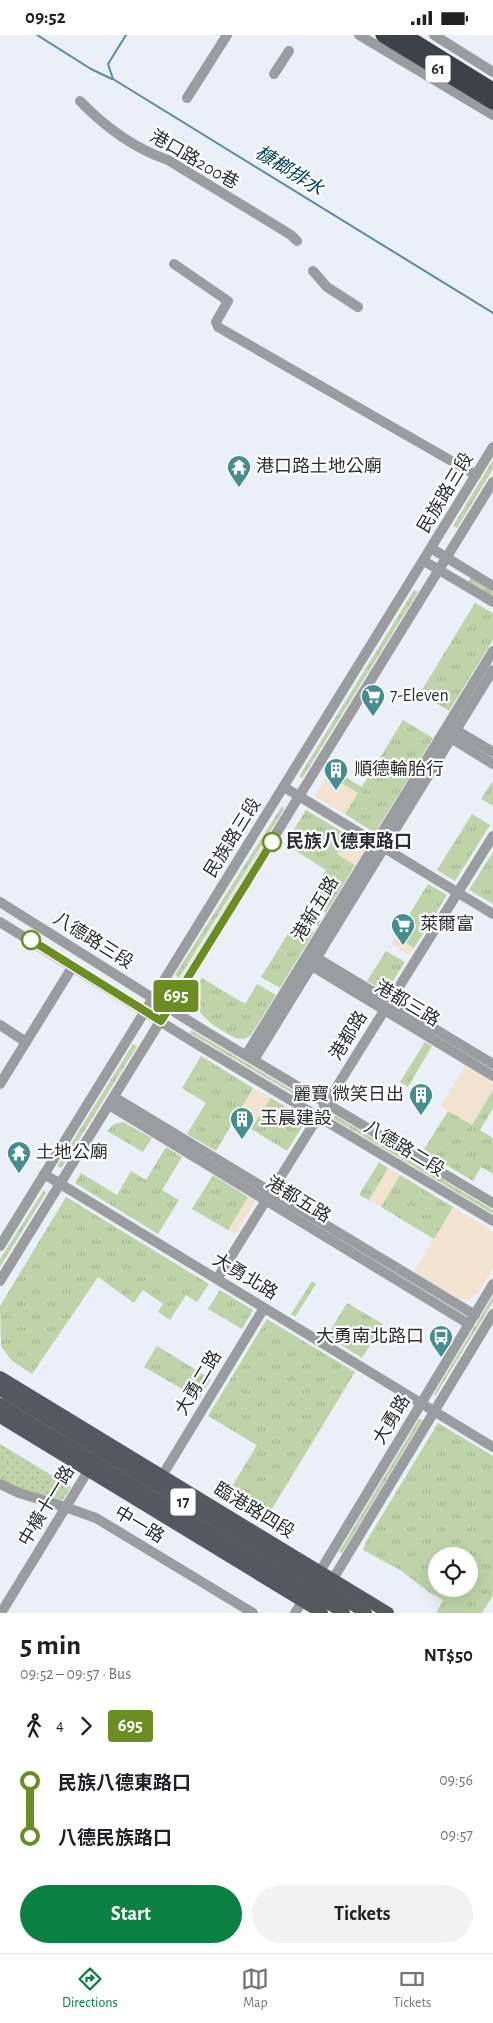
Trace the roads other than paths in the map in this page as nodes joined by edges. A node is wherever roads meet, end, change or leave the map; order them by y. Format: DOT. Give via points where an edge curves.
graph roads {
  1 [pos="227,35"];
  2 [pos="359,35"];
  3 [pos="373,35"];
  4 [pos="383,35"];
  5 [pos="404,35"];
  6 [pos="416,35"];
  7 [pos="434,35"];
  8 [pos="288,51"];
  9 [pos="493,71"];
  10 [pos="274,74"];
  11 [pos="468,74"];
  12 [pos="493,82"];
  13 [pos="493,90"];
  14 [pos="188,98"];
  15 [pos="80,101"];
  16 [pos="493,102"];
  17 [pos="493,113"];
  18 [pos="296,241"];
  19 [pos="174,264"];
  20 [pos="313,271"];
  21 [pos="358,307"];
  22 [pos="493,447"];
  23 [pos="476,475"];
  24 [pos="493,482"];
  25 [pos="431,549"];
  26 [pos="447,558"];
  27 [pos="424,561"];
  28 [pos="439,570"];
  29 [pos="493,586"];
  30 [pos="493,603"];
  31 [pos="493,651"];
  32 [pos="493,670"];
  33 [pos="450,732"];
  34 [pos="493,752"];
  35 [pos="493,763"];
  36 [pos="284,787"];
  37 [pos="300,797"];
  38 [pos="493,836"];
  39 [pos="380,845"];
  40 [pos="458,893"];
  41 [pos="0,902"];
  42 [pos="493,914"];
  43 [pos="0,921"];
  44 [pos="310,959"];
  45 [pos="73,966"];
  46 [pos="153,998"];
  47 [pos="387,1006"];
  48 [pos="169,1008"];
  49 [pos="145,1011"];
  50 [pos="161,1021"];
  51 [pos="0,1025"];
  52 [pos="26,1042"];
  53 [pos="250,1058"];
  54 [pos="493,1064"];
  55 [pos="493,1076"];
  56 [pos="0,1084"];
  57 [pos="111,1101"];
  58 [pos="327,1103"];
  59 [pos="318,1116"];
  60 [pos="44,1174"];
  61 [pos="60,1184"];
  62 [pos="269,1196"];
  63 [pos="493,1203"];
  64 [pos="493,1221"];
  65 [pos="0,1246"];
  66 [pos="217,1279"];
  67 [pos="0,1281"];
  68 [pos="493,1284"];
  69 [pos="264,1308"];
  70 [pos="493,1314"];
  71 [pos="472,1319"];
  72 [pos="1,1380"];
  73 [pos="0,1404"];
  74 [pos="428,1407"];
  75 [pos="0,1417"];
  76 [pos="493,1447"];
  77 [pos="97,1456"];
  78 [pos="162,1476"];
  79 [pos="0,1484"];
  80 [pos="65,1507"];
  81 [pos="311,1587"];
  82 [pos="322,1601"];
  83 [pos="1,1613"];
  84 [pos="253,1613"];
  85 [pos="295,1613"];
  86 [pos="344,1613"];
  87 [pos="366,1613"];
  88 [pos="388,1613"];
  1 -- 14 [label="street"];
  2 -- 17 [label="street"];
  3 -- 17 [label="street" via="474,97"];
  4 -- 16 [label="highway, 61"];
  5 -- 11 [label="highway, 61"];
  6 -- 11 [label="highway"];
  6 -- 12 [label="street"];
  7 -- 9 [label="street"];
  8 -- 10 [label="street"];
  11 -- 13 [label="highway, 61"];
  15 -- 18 [label="street, 港口路200巷" via="117,134 150,154 168,160"];
  19 -- 23 [label="street" via="228,301 216,322 218,327"];
  20 -- 21 [label="street" via="327,287"];
  22 -- 23 [label="street, 民族路三段"];
  23 -- 25 [label="street, 民族路三段"];
  24 -- 26 [label="street, 民族路三段"];
  25 -- 26 [label="street"];
  25 -- 27 [label="street, 民族路三段"];
  26 -- 28 [label="street, 民族路三段"];
  26 -- 29 [label="street"];
  27 -- 28 [label="street"];
  27 -- 36 [label="street, 民族路三段"];
  28 -- 30 [label="street"];
  28 -- 37 [label="street, 民族路三段"];
  31 -- 33 [label="street, 港新五路"];
  32 -- 33 [label="street, 港新五路"];
  33 -- 34 [label="street"];
  33 -- 35 [label="street"];
  33 -- 39 [label="street, 港新五路"];
  36 -- 37 [label="street"];
  36 -- 46 [label="street, 民族路三段"];
  37 -- 39 [label="street"];
  37 -- 48 [label="street, 民族路三段"];
  38 -- 40 [label="street, 港都路"];
  39 -- 40 [label="street"];
  39 -- 44 [label="street, 港新五路"];
  40 -- 42 [label="street"];
  40 -- 47 [label="street, 港都路"];
  41 -- 46 [label="street, 八德路三段"];
  43 -- 45 [label="street, 八德路三段"];
  44 -- 47 [label="street, 港都三路"];
  44 -- 53 [label="street, 港新五路"];
  45 -- 49 [label="street, 八德路三段"];
  45 -- 52 [label="street"];
  46 -- 48 [label="street, 八德路三段"];
  46 -- 49 [label="street, 民族路三段"];
  47 -- 54 [label="street, 港都三路"];
  47 -- 55 [label="street, 港都三路"];
  47 -- 58 [label="street, 港都路"];
  48 -- 50 [label="street, 民族路三段"];
  48 -- 53 [label="street, 八德路二段"];
  49 -- 50 [label="street, 八德路二段"];
  49 -- 60 [label="street, 民族路三段"];
  50 -- 57 [label="street, 民族路三段"];
  50 -- 59 [label="street, 八德路二段"];
  51 -- 52 [label="street"];
  52 -- 56 [label="street"];
  53 -- 58 [label="street, 八德路二段"];
  57 -- 61 [label="street, 民族路三段"];
  57 -- 62 [label="street, 港都五路"];
  58 -- 59 [label="street, 港都路"];
  58 -- 63 [label="street, 八德路二段"];
  59 -- 62 [label="street, 港都路"];
  59 -- 64 [label="street, 八德路二段"];
  60 -- 61 [label="street, 大勇北路"];
  60 -- 65 [label="street, 民族路三段"];
  61 -- 66 [label="street, 大勇北路"];
  61 -- 67 [label="street, 民族路三段"];
  62 -- 66 [label="street, 港都路"];
  62 -- 71 [label="street, 港都五路"];
  66 -- 69 [label="street, 大勇北路"];
  68 -- 71 [label="street, 大勇路"];
  69 -- 74 [label="street, 大勇北路"];
  69 -- 78 [label="street, 大勇二路"];
  70 -- 74 [label="street, 大勇路"];
  71 -- 74 [label="street, 大勇路"];
  72 -- 77 [label="main road, 臨港路四段 / 17"];
  73 -- 77 [label="main road, 臨港路四段 / 17"];
  74 -- 76 [label="street, 大勇北路"];
  74 -- 81 [label="street, 大勇路"];
  74 -- 82 [label="street, 大勇路"];
  75 -- 77 [label="main road, 臨港路四段 / 17"];
  77 -- 78 [label="main road, 臨港路四段 / 17"];
  77 -- 80 [label="street, 中橫十一路"];
  77 -- 81 [label="main road, 臨港路四段 / 17"];
  77 -- 81 [label="main road, 臨港路四段 / 17"];
  78 -- 81 [label="main road, 臨港路四段 / 17"];
  79 -- 80 [label="street, 中一路"];
  80 -- 83 [label="street, 中橫十一路"];
  80 -- 84 [label="street, 中一路" via="120,1531"];
  81 -- 82 [label="main road, 臨港路四段 / 17"];
  81 -- 82 [label="main road, 臨港路四段 / 17"];
  81 -- 85 [label="street, 大勇路"];
  82 -- 86 [label="main road, 臨港路四段 / 17"];
  82 -- 87 [label="main road, 臨港路四段 / 17"];
  82 -- 88 [label="main road, 臨港路四段 / 17"];
}
